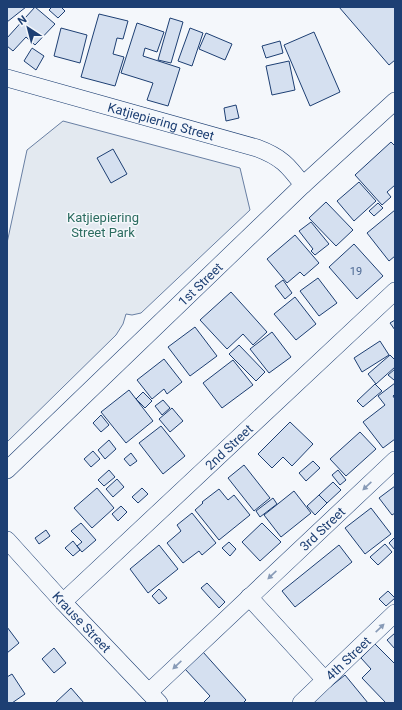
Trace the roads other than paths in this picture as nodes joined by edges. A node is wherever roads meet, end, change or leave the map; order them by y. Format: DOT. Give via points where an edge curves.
graph roads {
  1 [pos="7,78"];
  2 [pos="395,101"];
  3 [pos="303,185"];
  4 [pos="395,292"];
  5 [pos="395,460"];
  6 [pos="7,470"];
  7 [pos="7,540"];
  8 [pos="249,597"];
  9 [pos="63,602"];
  10 [pos="395,613"];
  11 [pos="325,680"];
  12 [pos="154,698"];
  13 [pos="301,703"];
  1 -- 3 [label="street, Katjiepiering Street" via="257,148 278,157"];
  2 -- 3 [label="street, 1st Street"];
  3 -- 6 [label="street, 1st Street"];
  4 -- 9 [label="street, 2nd Street"];
  5 -- 8 [label="street, 3rd Street, one-way"];
  7 -- 9 [label="street, Krause Street"];
  8 -- 11 [label="street"];
  8 -- 12 [label="street, 3rd Street, one-way"];
  9 -- 12 [label="street, Krause Street"];
  11 -- 10 [label="street, 4th Street, one-way"];
  11 -- 13 [label="street, 4th Street"];
}
